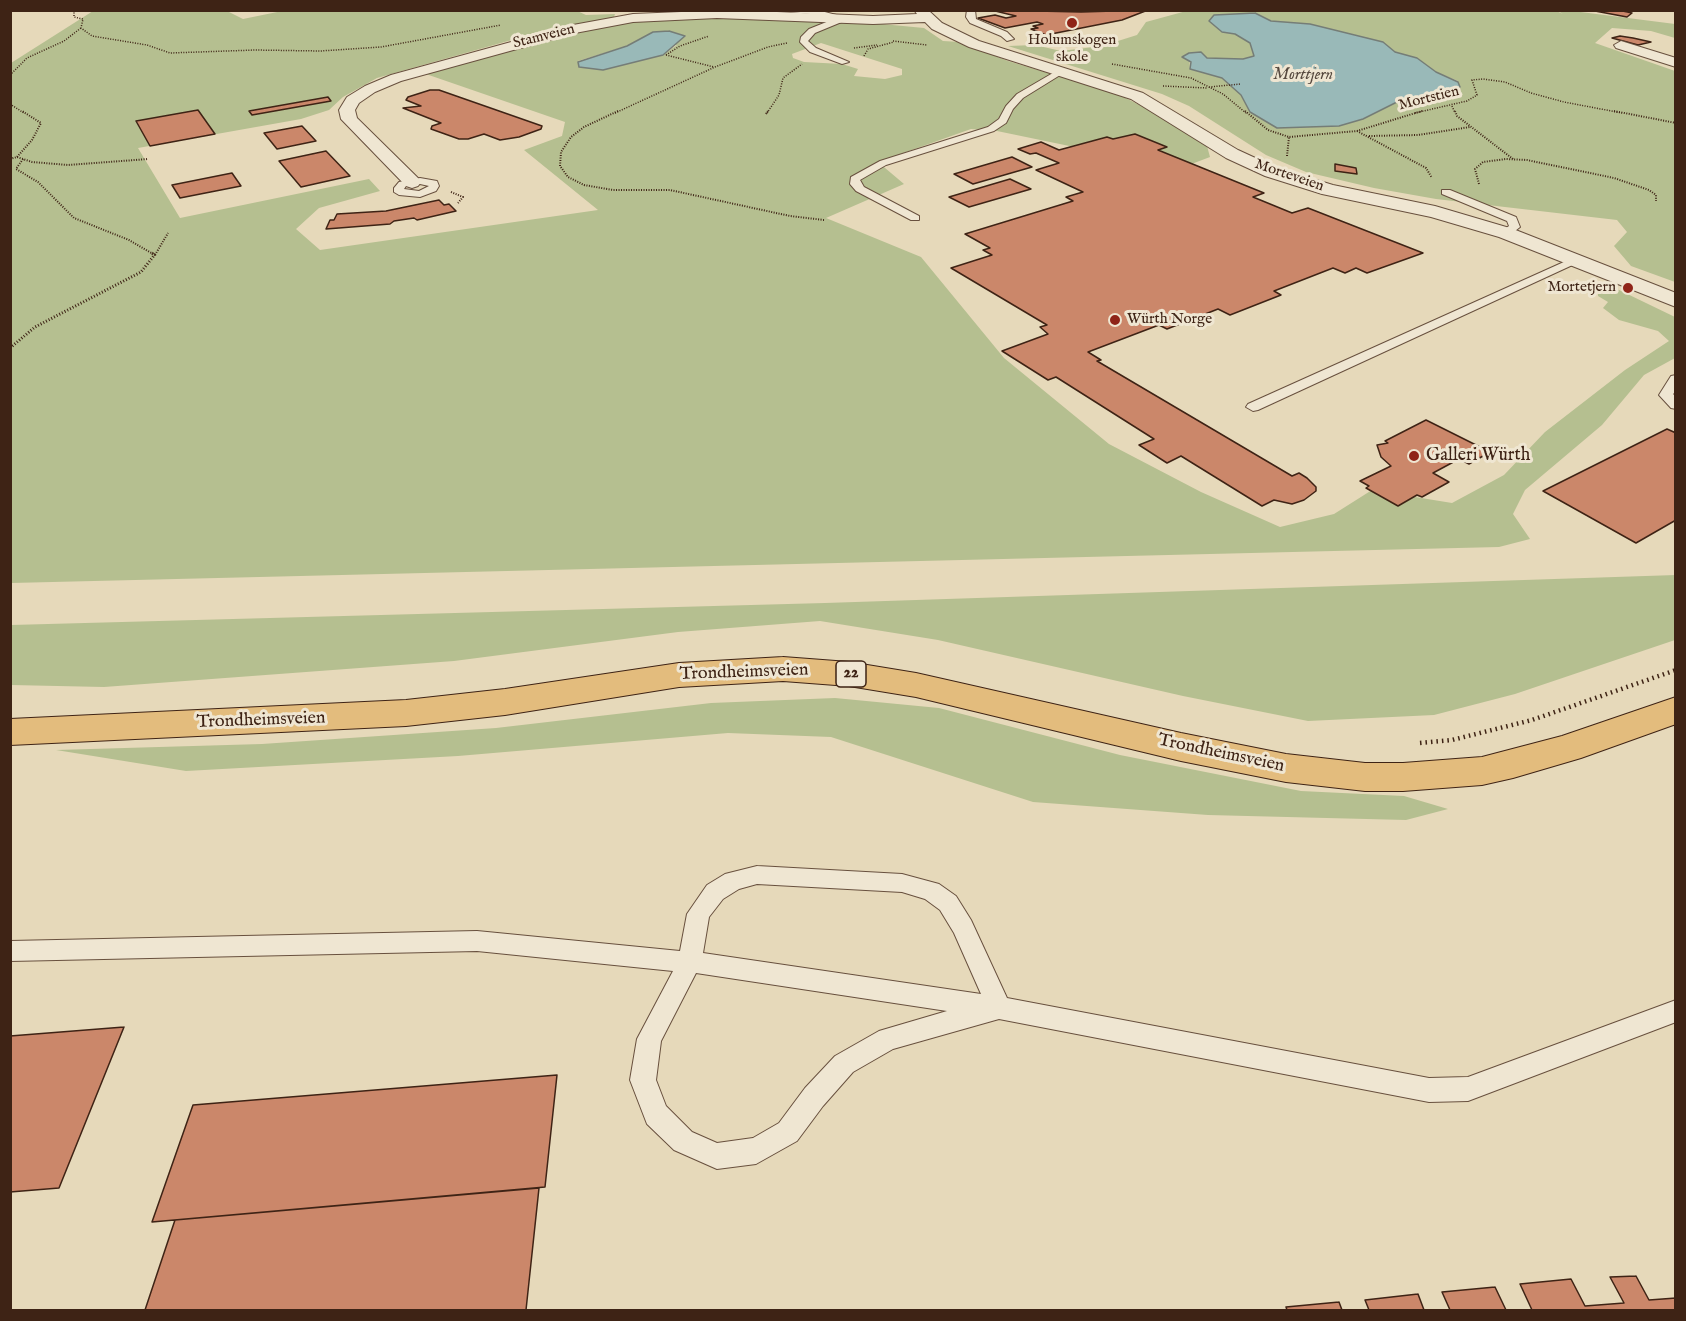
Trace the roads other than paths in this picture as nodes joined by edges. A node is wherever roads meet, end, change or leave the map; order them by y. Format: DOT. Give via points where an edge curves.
graph roads {
  1 [pos="774,10"];
  2 [pos="971,10"];
  3 [pos="923,14"];
  4 [pos="841,19"];
  5 [pos="977,23"];
  6 [pos="965,25"];
  7 [pos="1010,39"];
  8 [pos="1622,45"];
  9 [pos="846,62"];
  10 [pos="1676,63"];
  11 [pos="1061,72"];
  12 [pos="412,182"];
  13 [pos="1446,192"];
  14 [pos="915,218"];
  15 [pos="1507,225"];
  16 [pos="1575,260"];
  17 [pos="1676,301"];
  18 [pos="1676,379"];
  19 [pos="1676,405"];
  20 [pos="1254,407"];
  21 [pos="1676,710"];
  22 [pos="10,732"];
  23 [pos="10,951"];
  24 [pos="690,962"];
  25 [pos="999,1008"];
  26 [pos="1676,1011"];
  1 -- 4 [label="lane" via="821,13"];
  2 -- 5 [label="lane" via="970,17"];
  3 -- 4 [label="street, Stamveien"];
  3 -- 11 [label="street, Morteveien" via="1009,57"];
  4 -- 9 [label="lane" via="820,26 804,39 808,47"];
  4 -- 12 [label="street, Stamveien" via="717,14 633,18 573,29 370,88 353,100 347,110 349,119"];
  5 -- 6 [label="lane"];
  5 -- 7 [label="lane"];
  8 -- 10 [label="street"];
  11 -- 14 [label="lane" via="1020,96 1003,121 991,129 883,163 855,179 860,189"];
  11 -- 15 [label="street, Morteveien" via="1137,96 1232,154 1282,176 1329,190"];
  13 -- 15 [label="lane"];
  15 -- 16 [label="street, Morteveien"];
  16 -- 17 [label="street, Morteveien"];
  16 -- 20 [label="lane"];
  18 -- 19 [label="lane" via="1666,394"];
  21 -- 22 [label="main road, Trondheimsveien / 22" via="1513,764 1482,771 1403,777 1286,768 916,685 783,669 679,675 406,713"];
  23 -- 24 [label="lane" via="477,941"];
  24 -- 25 [label="lane"];
  24 -- 25 [label="lane" via="698,914 715,892 733,882 758,875 902,882 931,891 948,903 963,927"];
  24 -- 25 [label="lane" via="649,1039 644,1080 656,1115 682,1141 717,1156 756,1151 788,1132 844,1064 888,1039"];
  25 -- 26 [label="lane" via="1429,1090 1468,1089"];
}
